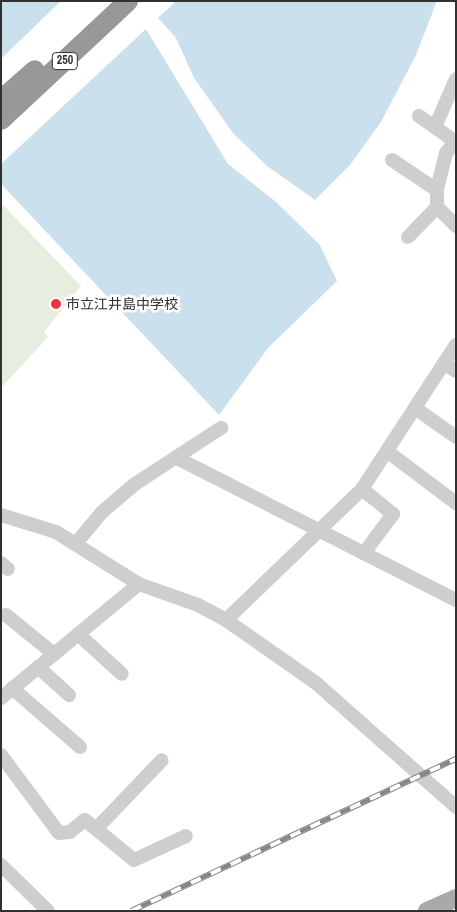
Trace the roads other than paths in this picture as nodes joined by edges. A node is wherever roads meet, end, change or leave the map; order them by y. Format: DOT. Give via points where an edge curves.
graph roads {
  1 [pos="110,1"];
  2 [pos="128,1"];
  3 [pos="456,80"];
  4 [pos="1,100"];
  5 [pos="419,116"];
  6 [pos="1,120"];
  7 [pos="435,127"];
  8 [pos="455,142"];
  9 [pos="392,160"];
  10 [pos="437,190"];
  11 [pos="437,207"];
  12 [pos="456,226"];
  13 [pos="408,237"];
  14 [pos="456,345"];
  15 [pos="450,367"];
  16 [pos="415,408"];
  17 [pos="221,428"];
  18 [pos="456,437"];
  19 [pos="388,452"];
  20 [pos="177,458"];
  21 [pos="362,490"];
  22 [pos="456,503"];
  23 [pos="1,515"];
  24 [pos="317,531"];
  25 [pos="77,542"];
  26 [pos="364,554"];
  27 [pos="139,584"];
  28 [pos="456,600"];
  29 [pos="6,615"];
  30 [pos="226,620"];
  31 [pos="78,634"];
  32 [pos="54,654"];
  33 [pos="38,667"];
  34 [pos="122,674"];
  35 [pos="12,688"];
  36 [pos="69,696"];
  37 [pos="1,698"];
  38 [pos="80,747"];
  39 [pos="1,755"];
  40 [pos="162,760"];
  41 [pos="456,807"];
  42 [pos="96,829"];
  43 [pos="186,836"];
  44 [pos="1,865"];
  45 [pos="456,898"];
  46 [pos="429,910"];
  47 [pos="48,911"];
  1 -- 4 [label="highway, 250"];
  2 -- 6 [label="highway, 250"];
  3 -- 7 [label="street"];
  5 -- 7 [label="street"];
  7 -- 8 [label="street"];
  8 -- 10 [label="street" via="446,153"];
  9 -- 10 [label="street"];
  10 -- 11 [label="street"];
  11 -- 12 [label="street"];
  11 -- 13 [label="street"];
  14 -- 15 [label="street"];
  15 -- 16 [label="street"];
  16 -- 18 [label="street"];
  16 -- 19 [label="street"];
  17 -- 20 [label="street"];
  19 -- 21 [label="street"];
  19 -- 22 [label="street"];
  20 -- 24 [label="street"];
  20 -- 25 [label="street" via="135,484 102,512"];
  21 -- 24 [label="street"];
  21 -- 26 [label="street" via="393,514"];
  23 -- 25 [label="street"];
  24 -- 26 [label="street"];
  24 -- 30 [label="street"];
  25 -- 27 [label="street"];
  26 -- 28 [label="street"];
  27 -- 30 [label="street" via="198,605"];
  27 -- 31 [label="street"];
  29 -- 32 [label="street"];
  30 -- 41 [label="street" via="316,684"];
  31 -- 32 [label="street"];
  31 -- 34 [label="street"];
  32 -- 33 [label="street"];
  33 -- 35 [label="street"];
  33 -- 36 [label="street"];
  35 -- 37 [label="street"];
  35 -- 38 [label="street"];
  39 -- 42 [label="street" via="59,833 70,832 85,820"];
  40 -- 42 [label="street"];
  42 -- 43 [label="street" via="134,860"];
  44 -- 47 [label="street"];
  45 -- 46 [label="main road"];
}
